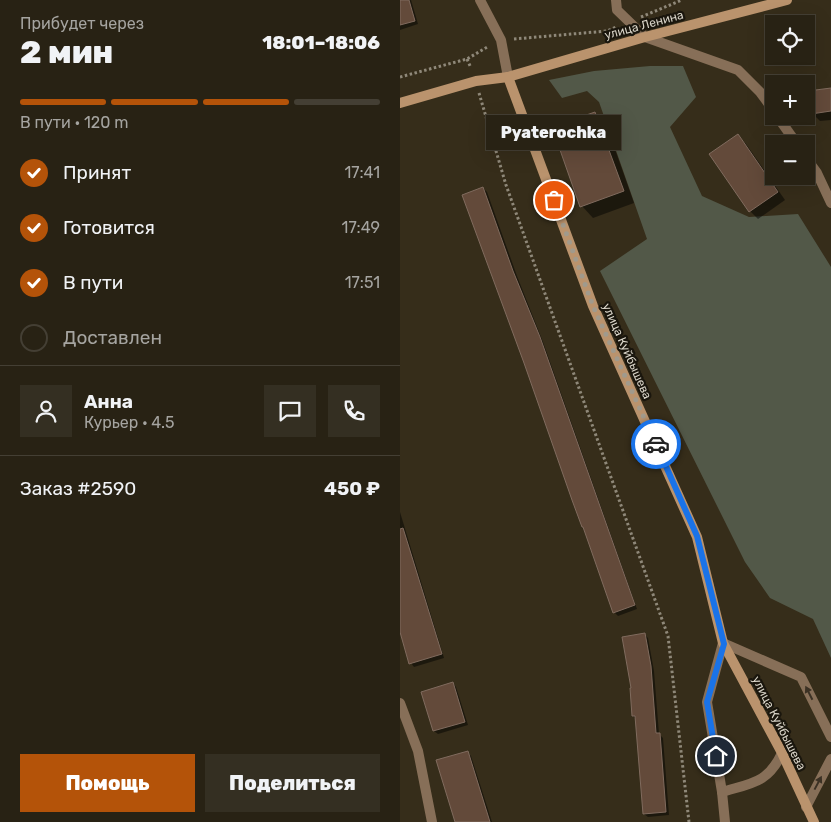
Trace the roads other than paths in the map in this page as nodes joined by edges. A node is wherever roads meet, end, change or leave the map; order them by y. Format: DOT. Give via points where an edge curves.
graph roads {
  1 [pos="480,0"];
  2 [pos="616,0"];
  3 [pos="787,0"];
  4 [pos="645,36"];
  5 [pos="508,77"];
  6 [pos="765,99"];
  7 [pos="400,103"];
  8 [pos="815,170"];
  9 [pos="831,203"];
  10 [pos="724,644"];
  11 [pos="400,703"];
  12 [pos="831,737"];
  13 [pos="782,753"];
  14 [pos="831,759"];
  15 [pos="722,792"];
  16 [pos="806,807"];
  17 [pos="432,822"];
  18 [pos="725,822"];
  19 [pos="814,822"];
  1 -- 5 [label="street" via="501,40"];
  2 -- 4 [label="street" via="617,10"];
  3 -- 4 [label="main road, улица Ленина"];
  4 -- 5 [label="main road, улица Ленина"];
  4 -- 6 [label="street" via="738,70"];
  5 -- 7 [label="main road, улица Ленина" via="476,81"];
  5 -- 10 [label="main road, улица Куйбышева" via="593,306 697,536"];
  8 -- 9 [label="street"];
  12 -- 10 [label="street, one-way" via="801,677"];
  10 -- 13 [label="main road, улица Куйбышева"];
  10 -- 15 [label="street" via="707,702"];
  11 -- 17 [label="street" via="418,751"];
  13 -- 15 [label="street" via="776,767 767,776"];
  13 -- 16 [label="main road, улица Куйбышева"];
  16 -- 14 [label="street, one-way"];
  15 -- 18 [label="street"];
  16 -- 19 [label="main road, улица Куйбышева"];
}
